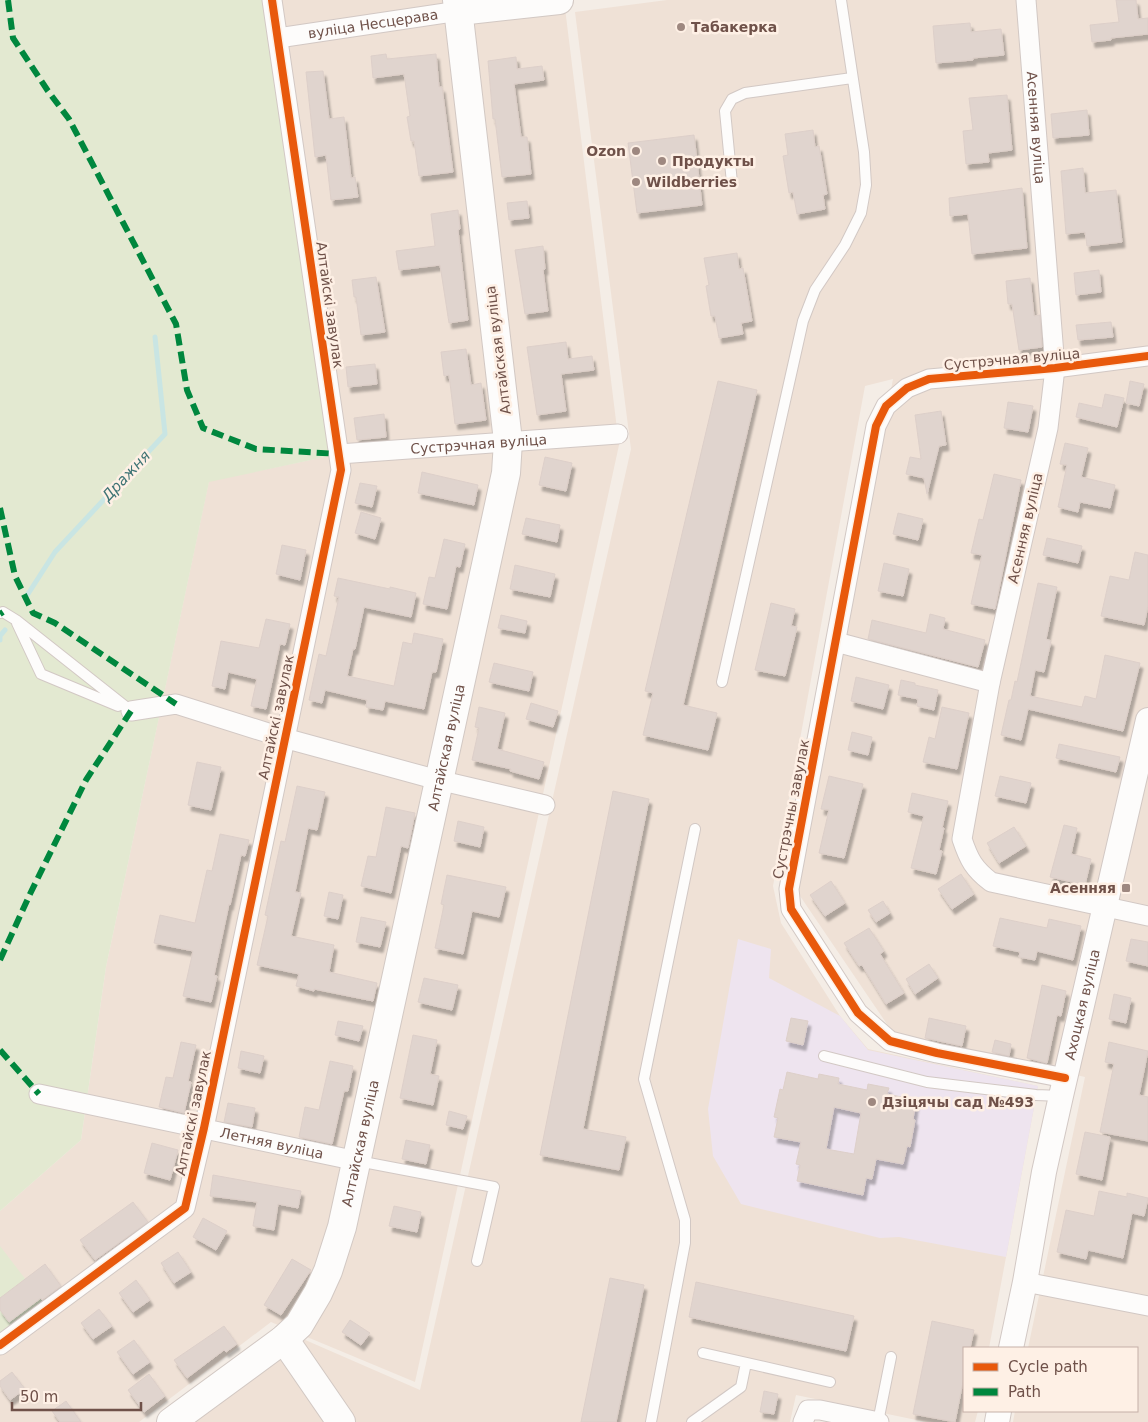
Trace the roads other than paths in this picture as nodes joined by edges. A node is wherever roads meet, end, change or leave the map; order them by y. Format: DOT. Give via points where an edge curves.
graph roads {
  1 [pos="272,0"];
  2 [pos="559,0"];
  3 [pos="841,0"];
  4 [pos="1026,0"];
  5 [pos="458,6"];
  6 [pos="278,38"];
  7 [pos="852,78"];
  8 [pos="732,183"];
  9 [pos="1148,356"];
  10 [pos="1055,368"];
  11 [pos="886,406"];
  12 [pos="618,434"];
  13 [pos="508,441"];
  14 [pos="339,454"];
  15 [pos="0,613"];
  16 [pos="16,620"];
  17 [pos="836,642"];
  18 [pos="722,682"];
  19 [pos="990,683"];
  20 [pos="131,712"];
  21 [pos="1148,720"];
  22 [pos="284,738"];
  23 [pos="438,780"];
  24 [pos="545,805"];
  25 [pos="695,829"];
  26 [pos="1106,908"];
  27 [pos="1148,916"];
  28 [pos="824,1056"];
  29 [pos="1063,1087"];
  30 [pos="39,1094"];
  31 [pos="204,1128"];
  32 [pos="357,1161"];
  33 [pos="477,1261"];
  34 [pos="1025,1282"];
  35 [pos="1148,1306"];
  36 [pos="284,1339"];
  37 [pos="0,1345"];
  38 [pos="1011,1347"];
  39 [pos="703,1353"];
  40 [pos="891,1357"];
  41 [pos="746,1363"];
  42 [pos="830,1382"];
  43 [pos="171,1422"];
  44 [pos="341,1422"];
  45 [pos="651,1422"];
  46 [pos="692,1422"];
  47 [pos="803,1422"];
  48 [pos="878,1422"];
  1 -- 6 [label="street, Алтайскі завулак"];
  2 -- 5 [label="main road, вуліца Несцерава"];
  3 -- 7 [label="lane"];
  4 -- 10 [label="street, Асенняя вуліца"];
  5 -- 6 [label="street, вуліца Несцерава"];
  5 -- 13 [label="main road, Алтайская вуліца"];
  6 -- 14 [label="street, Алтайскі завулак"];
  7 -- 8 [label="lane" via="745,93 732,99 725,111"];
  7 -- 18 [label="lane" via="866,185 861,213 845,246 815,290 803,321"];
  9 -- 10 [label="street, Сустрэчная вуліца"];
  10 -- 11 [label="street, Сустрэчная вуліца" via="929,379 907,388"];
  10 -- 19 [label="street, Асенняя вуліца" via="1048,428"];
  11 -- 17 [label="street, Сустрэчны завулак" via="876,426"];
  12 -- 13 [label="street, Сустрэчная вуліца"];
  13 -- 14 [label="street, Сустрэчная вуліца"];
  13 -- 23 [label="main road, Алтайская вуліца" via="506,473"];
  14 -- 22 [label="street, Алтайскі завулак" via="341,470"];
  15 -- 16 [label="lane"];
  16 -- 20 [label="lane"];
  16 -- 20 [label="lane" via="41,674"];
  17 -- 19 [label="street"];
  17 -- 29 [label="street, Сустрэчны завулак" via="793,862 789,889 791,909 858,1012 890,1041"];
  19 -- 26 [label="street, Асенняя вуліца" via="962,839 966,853 977,872 991,882"];
  20 -- 22 [label="street" via="176,704"];
  21 -- 26 [label="street, Ахоцкая вуліца"];
  22 -- 23 [label="street"];
  22 -- 31 [label="street, Алтайскі завулак"];
  23 -- 24 [label="street"];
  23 -- 32 [label="main road, Алтайская вуліца"];
  25 -- 45 [label="lane" via="644,1078 685,1220 685,1242"];
  26 -- 27 [label="street, Асенняя вуліца"];
  26 -- 29 [label="street, Ахоцкая вуліца"];
  28 -- 29 [label="lane" via="927,1082 1036,1095"];
  29 -- 34 [label="street, Ахоцкая вуліца"];
  30 -- 31 [label="street, Летняя вуліца"];
  31 -- 32 [label="street, Летняя вуліца"];
  31 -- 37 [label="street, Алтайскі завулак" via="185,1208"];
  32 -- 33 [label="lane" via="494,1187"];
  32 -- 36 [label="main road, Алтайская вуліца" via="328,1271 299,1325"];
  34 -- 35 [label="street"];
  34 -- 38 [label="street, Ахоцкая вуліца"];
  36 -- 43 [label="main road, Алтайская вуліца"];
  36 -- 44 [label="main road"];
  39 -- 41 [label="lane"];
  40 -- 48 [label="lane"];
  41 -- 42 [label="lane"];
  41 -- 46 [label="lane" via="741,1388"];
  47 -- 48 [label="street" via="808,1410 820,1410"];
}
